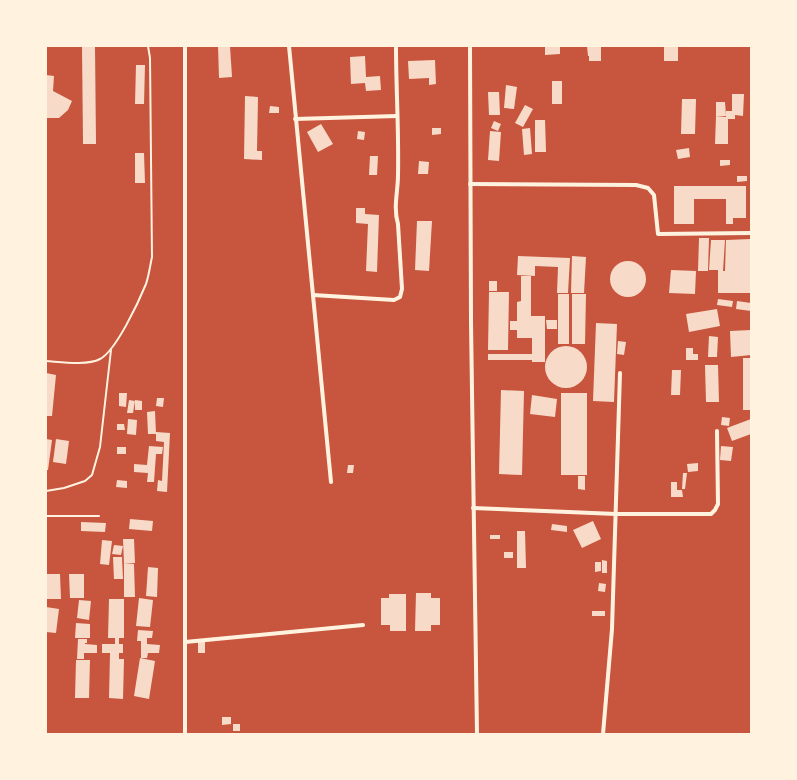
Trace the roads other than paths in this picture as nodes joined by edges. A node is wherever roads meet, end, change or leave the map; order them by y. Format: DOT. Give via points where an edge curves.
graph roads {
  1 [pos="148,46"];
  2 [pos="185,46"];
  3 [pos="289,46"];
  4 [pos="396,46"];
  5 [pos="470,46"];
  6 [pos="397,116"];
  7 [pos="295,119"];
  8 [pos="470,184"];
  9 [pos="751,233"];
  10 [pos="313,295"];
  11 [pos="111,349"];
  12 [pos="46,361"];
  13 [pos="620,373"];
  14 [pos="717,431"];
  15 [pos="331,482"];
  16 [pos="46,491"];
  17 [pos="473,508"];
  18 [pos="616,514"];
  19 [pos="46,516"];
  20 [pos="99,516"];
  21 [pos="363,625"];
  22 [pos="185,642"];
  23 [pos="185,734"];
  24 [pos="477,734"];
  25 [pos="603,734"];
  1 -- 11 [label="lane" via="152,257 146,283 130,320"];
  2 -- 22 [label="street"];
  3 -- 7 [label="street"];
  4 -- 6 [label="street"];
  5 -- 8 [label="street"];
  6 -- 7 [label="street"];
  6 -- 10 [label="street" via="398,177 395,206 402,289 400,297 394,300"];
  7 -- 10 [label="street"];
  8 -- 9 [label="street" via="636,185 648,188 654,195 658,234"];
  8 -- 17 [label="street"];
  10 -- 15 [label="street"];
  11 -- 12 [label="lane" via="101,359 87,363"];
  11 -- 16 [label="lane" via="100,447 92,475 64,488"];
  13 -- 18 [label="street"];
  14 -- 18 [label="street" via="718,504 711,514"];
  17 -- 18 [label="street"];
  17 -- 24 [label="street"];
  18 -- 25 [label="street" via="612,629"];
  19 -- 20 [label="lane"];
  21 -- 22 [label="street"];
  22 -- 23 [label="street"];
}
